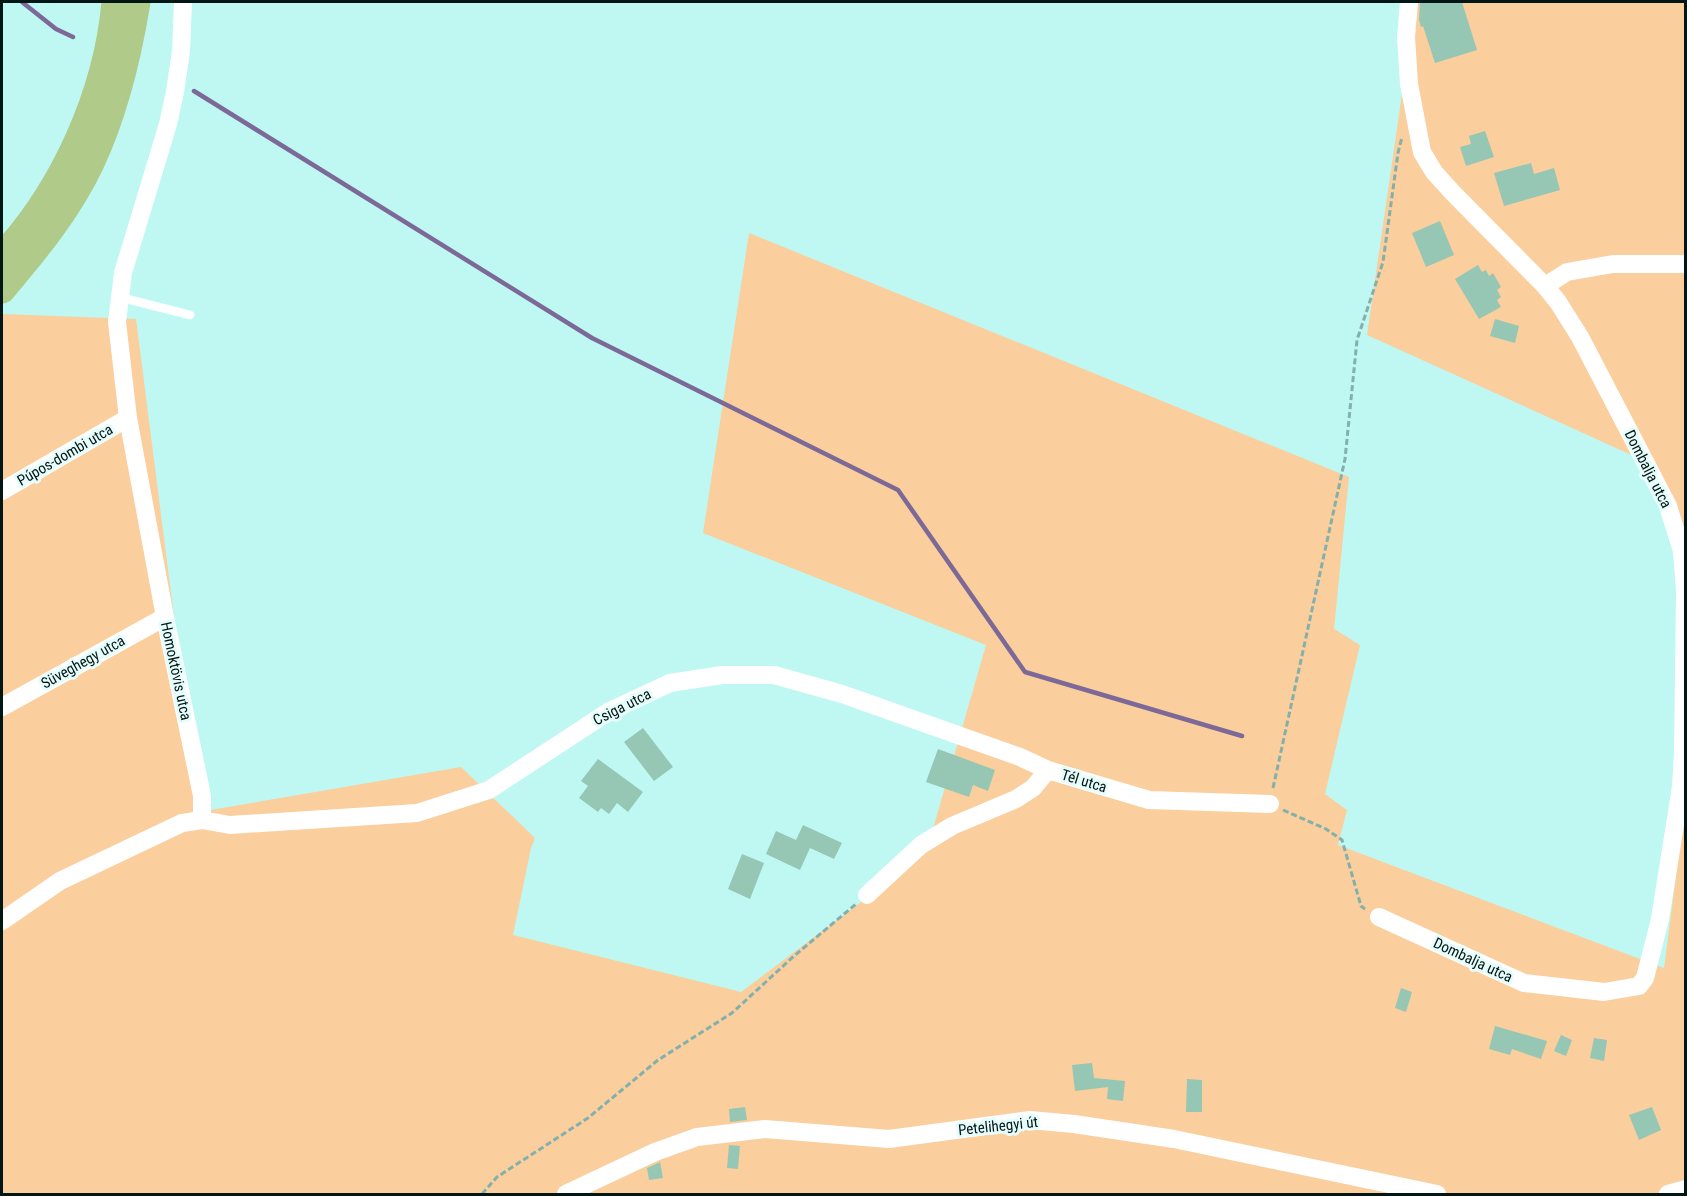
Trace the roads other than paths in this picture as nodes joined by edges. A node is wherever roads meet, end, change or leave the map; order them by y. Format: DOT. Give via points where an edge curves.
graph roads {
  1 [pos="115,2"];
  2 [pos="137,2"];
  3 [pos="183,2"];
  4 [pos="1409,2"];
  5 [pos="2,256"];
  6 [pos="1686,264"];
  7 [pos="1545,286"];
  8 [pos="2,290"];
  9 [pos="119,297"];
  10 [pos="190,315"];
  11 [pos="128,418"];
  12 [pos="2,491"];
  13 [pos="165,617"];
  14 [pos="2,707"];
  15 [pos="1048,770"];
  16 [pos="1270,804"];
  17 [pos="202,820"];
  18 [pos="867,895"];
  19 [pos="1379,917"];
  20 [pos="2,921"];
  21 [pos="1686,1189"];
  22 [pos="566,1194"];
  23 [pos="1437,1194"];
  24 [pos="1668,1194"];
  1 -- 5 [label="main road" via="107,56 93,105 41,206"];
  2 -- 8 [label="main road" via="126,64 91,164 62,214"];
  3 -- 9 [label="street, Homoktövis utca" via="175,92"];
  4 -- 7 [label="street, Dombalja utca" via="1409,84 1422,152 1453,193"];
  6 -- 7 [label="street" via="1613,264 1567,272"];
  7 -- 19 [label="street, Dombalja utca" via="1580,337 1668,506 1682,550 1685,591 1681,787 1660,919 1645,978 1639,986 1604,992 1524,983"];
  9 -- 10 [label="lane"];
  9 -- 11 [label="street, Homoktövis utca" via="117,322"];
  11 -- 12 [label="street, Púpos-dombi utca"];
  11 -- 13 [label="street, Homoktövis utca"];
  13 -- 14 [label="street, Süveghegy utca"];
  13 -- 17 [label="street, Homoktövis utca" via="202,796"];
  15 -- 16 [label="street, Tél utca" via="1149,800"];
  15 -- 17 [label="street, Csiga utca" via="842,694 774,675 722,675 670,683 608,712 489,789 417,813 230,825"];
  15 -- 18 [label="street, Tél utca" via="1033,789 952,826 921,845"];
  17 -- 20 [label="street" via="182,823 60,881"];
  21 -- 24 [label="street"];
  22 -- 23 [label="street, Petelihegyi út" via="655,1152 697,1137 765,1129 890,1139 1030,1120 1174,1139"];
}
